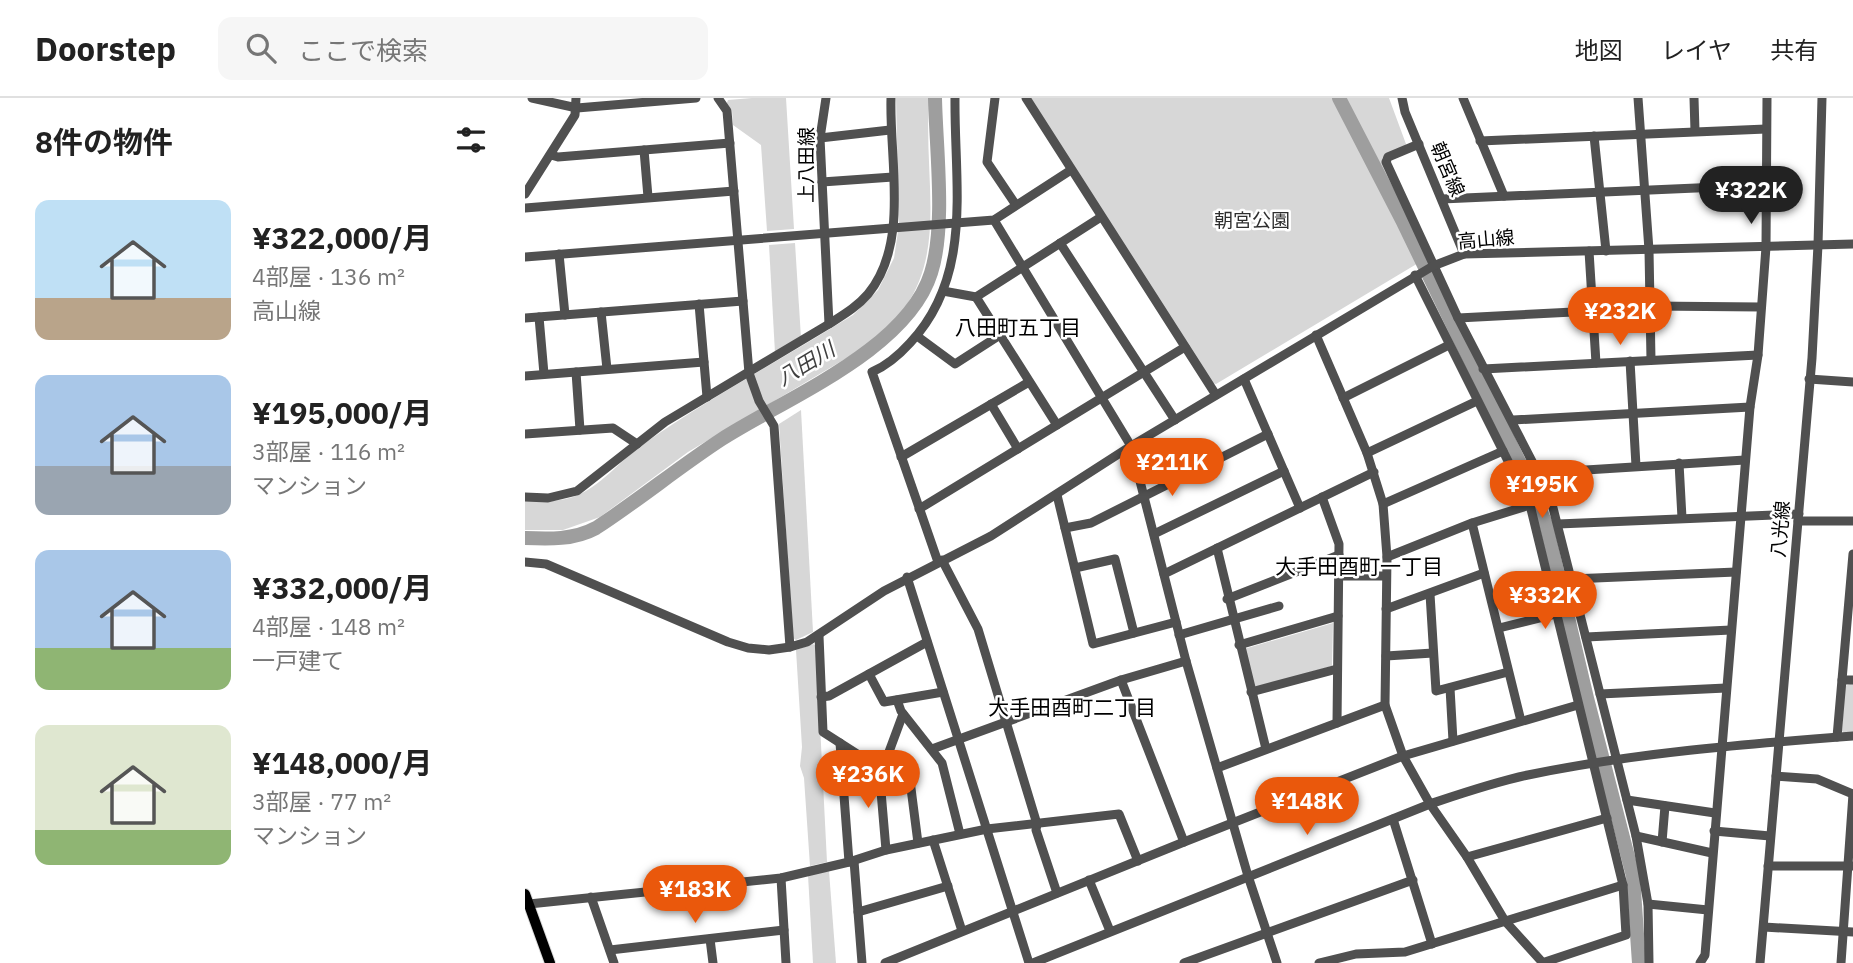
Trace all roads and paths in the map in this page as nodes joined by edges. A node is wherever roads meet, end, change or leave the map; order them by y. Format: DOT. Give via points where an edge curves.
graph roads {
  1 [pos="532,98"];
  2 [pos="696,98"];
  3 [pos="718,98"];
  4 [pos="826,98"];
  5 [pos="891,98"];
  6 [pos="955,98"];
  7 [pos="995,98"];
  8 [pos="1026,98"];
  9 [pos="1402,98"];
  10 [pos="1463,98"];
  11 [pos="1637,98"];
  12 [pos="1694,98"];
  13 [pos="1767,98"];
  14 [pos="1822,98"];
  15 [pos="577,103"];
  16 [pos="1766,129"];
  17 [pos="890,130"];
  18 [pos="1695,131"];
  19 [pos="1640,134"];
  20 [pos="1594,136"];
  21 [pos="820,138"];
  22 [pos="1480,141"];
  23 [pos="730,143"];
  24 [pos="1419,144"];
  25 [pos="644,150"];
  26 [pos="551,155"];
  27 [pos="1071,170"];
  28 [pos="893,177"];
  29 [pos="822,182"];
  30 [pos="1765,185"];
  31 [pos="734,191"];
  32 [pos="1644,191"];
  33 [pos="1600,192"];
  34 [pos="525,194"];
  35 [pos="1504,196"];
  36 [pos="648,197"];
  37 [pos="1442,199"];
  38 [pos="1016,205"];
  39 [pos="525,208"];
  40 [pos="1101,217"];
  41 [pos="994,220"];
  42 [pos="957,223"];
  43 [pos="894,228"];
  44 [pos="825,233"];
  45 [pos="738,239"];
  46 [pos="1060,243"];
  47 [pos="1853,244"];
  48 [pos="1818,245"];
  49 [pos="1766,247"];
  50 [pos="1649,250"];
  51 [pos="1589,251"];
  52 [pos="1606,251"];
  53 [pos="559,254"];
  54 [pos="1464,254"];
  55 [pos="525,257"];
  56 [pos="1023,268"];
  57 [pos="1429,268"];
  58 [pos="1415,275"];
  59 [pos="943,291"];
  60 [pos="976,297"];
  61 [pos="743,301"];
  62 [pos="699,304"];
  63 [pos="1650,306"];
  64 [pos="1761,307"];
  65 [pos="1593,311"];
  66 [pos="601,312"];
  67 [pos="565,314"];
  68 [pos="539,317"];
  69 [pos="1458,317"];
  70 [pos="525,318"];
  71 [pos="829,324"];
  72 [pos="1000,335"];
  73 [pos="1315,335"];
  74 [pos="917,336"];
  75 [pos="1449,345"];
  76 [pos="1185,347"];
  77 [pos="1758,355"];
  78 [pos="1651,360"];
  79 [pos="1630,361"];
  80 [pos="704,362"];
  81 [pos="1596,363"];
  82 [pos="607,369"];
  83 [pos="1483,369"];
  84 [pos="576,372"];
  85 [pos="749,373"];
  86 [pos="1143,373"];
  87 [pos="544,374"];
  88 [pos="525,376"];
  89 [pos="1244,379"];
  90 [pos="1809,379"];
  91 [pos="1029,382"];
  92 [pos="1853,382"];
  93 [pos="1216,396"];
  94 [pos="707,397"];
  95 [pos="1102,398"];
  96 [pos="1343,398"];
  97 [pos="1477,401"];
  98 [pos="991,404"];
  99 [pos="1750,407"];
  100 [pos="1633,414"];
  101 [pos="1175,420"];
  102 [pos="1513,420"];
  103 [pos="1057,425"];
  104 [pos="580,430"];
  105 [pos="1268,434"];
  106 [pos="525,435"];
  107 [pos="637,444"];
  108 [pos="1131,446"];
  109 [pos="1018,449"];
  110 [pos="1503,451"];
  111 [pos="1367,453"];
  112 [pos="901,457"];
  113 [pos="1745,460"];
  114 [pos="1679,463"];
  115 [pos="1636,466"];
  116 [pos="1284,471"];
  117 [pos="1374,472"];
  118 [pos="1538,474"];
  119 [pos="1056,495"];
  120 [pos="1144,496"];
  121 [pos="1550,496"];
  122 [pos="525,497"];
  123 [pos="1322,497"];
  124 [pos="1383,504"];
  125 [pos="1530,505"];
  126 [pos="1300,508"];
  127 [pos="919,509"];
  128 [pos="1741,514"];
  129 [pos="1682,517"];
  130 [pos="1799,518"];
  131 [pos="1853,521"];
  132 [pos="1472,523"];
  133 [pos="1558,524"];
  134 [pos="1065,528"];
  135 [pos="1154,534"];
  136 [pos="1217,548"];
  137 [pos="1853,554"];
  138 [pos="1339,555"];
  139 [pos="1387,557"];
  140 [pos="940,561"];
  141 [pos="525,562"];
  142 [pos="1075,568"];
  143 [pos="1736,572"];
  144 [pos="1484,573"];
  145 [pos="1164,574"];
  146 [pos="1338,576"];
  147 [pos="1386,576"];
  148 [pos="1852,576"];
  149 [pos="907,578"];
  150 [pos="1572,579"];
  151 [pos="1430,594"];
  152 [pos="1227,599"];
  153 [pos="1279,606"];
  154 [pos="1386,609"];
  155 [pos="1556,614"];
  156 [pos="1338,616"];
  157 [pos="1233,620"];
  158 [pos="1176,622"];
  159 [pos="1499,628"];
  160 [pos="1850,628"];
  161 [pos="1731,630"];
  162 [pos="1134,634"];
  163 [pos="1179,635"];
  164 [pos="819,636"];
  165 [pos="1586,637"];
  166 [pos="927,642"];
  167 [pos="1239,645"];
  168 [pos="790,648"];
  169 [pos="1433,653"];
  170 [pos="1386,656"];
  171 [pos="1186,661"];
  172 [pos="1337,669"];
  173 [pos="1508,672"];
  174 [pos="869,674"];
  175 [pos="1121,680"];
  176 [pos="1842,680"];
  177 [pos="1853,680"];
  178 [pos="1450,688"];
  179 [pos="1726,688"];
  180 [pos="943,692"];
  181 [pos="1251,692"];
  182 [pos="1600,694"];
  183 [pos="821,698"];
  184 [pos="897,700"];
  185 [pos="1385,705"];
  186 [pos="1578,705"];
  187 [pos="903,714"];
  188 [pos="1521,721"];
  189 [pos="1005,723"];
  190 [pos="1337,723"];
  191 [pos="1853,736"];
  192 [pos="1837,737"];
  193 [pos="959,740"];
  194 [pos="1453,741"];
  195 [pos="1779,741"];
  196 [pos="840,743"];
  197 [pos="1721,748"];
  198 [pos="932,749"];
  199 [pos="1266,749"];
  200 [pos="1403,756"];
  201 [pos="1615,760"];
  202 [pos="1595,763"];
  203 [pos="881,768"];
  204 [pos="1217,768"];
  205 [pos="1776,776"];
  206 [pos="1853,794"];
  207 [pos="1626,800"];
  208 [pos="1430,804"];
  209 [pos="1665,806"];
  210 [pos="1715,813"];
  211 [pos="1607,818"];
  212 [pos="1393,819"];
  213 [pos="1233,823"];
  214 [pos="1037,824"];
  215 [pos="987,829"];
  216 [pos="1714,831"];
  217 [pos="960,834"];
  218 [pos="1636,836"];
  219 [pos="1770,836"];
  220 [pos="933,840"];
  221 [pos="1184,842"];
  222 [pos="1662,842"];
  223 [pos="918,843"];
  224 [pos="886,850"];
  225 [pos="1712,853"];
  226 [pos="1467,857"];
  227 [pos="851,861"];
  228 [pos="1138,861"];
  229 [pos="1768,866"];
  230 [pos="1851,866"];
  231 [pos="1248,876"];
  232 [pos="781,878"];
  233 [pos="1089,880"];
  234 [pos="1413,880"];
  235 [pos="1623,885"];
  236 [pos="948,886"];
  237 [pos="1057,893"];
  238 [pos="591,897"];
  239 [pos="527,899"];
  240 [pos="1648,904"];
  241 [pos="1708,910"];
  242 [pos="858,912"];
  243 [pos="1013,912"];
  244 [pos="1505,921"];
  245 [pos="1763,927"];
  246 [pos="530,928"];
  247 [pos="784,930"];
  248 [pos="962,931"];
  249 [pos="1109,931"];
  250 [pos="1848,932"];
  251 [pos="1268,933"];
  252 [pos="710,939"];
  253 [pos="1432,944"];
  254 [pos="610,950"];
  255 [pos="1394,958"];
  256 [pos="1335,960"];
  257 [pos="550,963"];
  258 [pos="614,963"];
  259 [pos="713,963"];
  260 [pos="786,963"];
  261 [pos="862,963"];
  262 [pos="885,963"];
  263 [pos="1031,963"];
  264 [pos="1184,963"];
  265 [pos="1277,963"];
  266 [pos="1319,963"];
  267 [pos="1542,963"];
  268 [pos="1649,963"];
  269 [pos="1700,963"];
  270 [pos="1760,963"];
  271 [pos="1841,963"];
  1 -- 15 [label="street"];
  2 -- 15 [label="street"];
  3 -- 23 [label="street" via="727,111"];
  4 -- 21 [label="street, 上八田線"];
  5 -- 17 [label="street"];
  6 -- 42 [label="street"];
  7 -- 38 [label="street" via="987,162"];
  8 -- 27 [label="street"];
  9 -- 24 [label="street, 朝宮線"];
  10 -- 22 [label="street"];
  11 -- 19 [label="street"];
  12 -- 18 [label="street"];
  13 -- 16 [label="street"];
  14 -- 48 [label="street, 八光線"];
  15 -- 26 [label="street"];
  16 -- 18 [label="street"];
  16 -- 30 [label="street"];
  17 -- 21 [label="street"];
  17 -- 28 [label="street"];
  18 -- 19 [label="street"];
  19 -- 20 [label="street"];
  19 -- 32 [label="street"];
  20 -- 22 [label="street"];
  20 -- 33 [label="street"];
  21 -- 29 [label="street, 上八田線"];
  22 -- 35 [label="street"];
  23 -- 25 [label="street"];
  23 -- 31 [label="street"];
  24 -- 37 [label="street, 朝宮線"];
  24 -- 57 [label="street" via="1386,162"];
  25 -- 26 [label="street"];
  25 -- 36 [label="street"];
  26 -- 34 [label="street"];
  27 -- 38 [label="street"];
  27 -- 40 [label="street"];
  28 -- 29 [label="street"];
  28 -- 43 [label="street"];
  29 -- 44 [label="street, 上八田線"];
  30 -- 32 [label="street"];
  30 -- 49 [label="street"];
  31 -- 36 [label="street"];
  31 -- 45 [label="street"];
  32 -- 33 [label="street"];
  32 -- 50 [label="street"];
  33 -- 35 [label="street"];
  33 -- 52 [label="street"];
  35 -- 37 [label="street"];
  36 -- 39 [label="street"];
  37 -- 54 [label="street, 朝宮線"];
  38 -- 41 [label="street"];
  40 -- 46 [label="street"];
  40 -- 76 [label="street"];
  41 -- 42 [label="street"];
  41 -- 56 [label="street"];
  42 -- 43 [label="street"];
  42 -- 59 [label="street"];
  43 -- 44 [label="street"];
  43 -- 71 [label="street" via="890,253 876,282 866,296"];
  44 -- 45 [label="street"];
  44 -- 71 [label="street, 上八田線"];
  45 -- 53 [label="street"];
  45 -- 61 [label="street"];
  46 -- 56 [label="street"];
  46 -- 86 [label="street"];
  47 -- 48 [label="street, 高山線"];
  48 -- 49 [label="street, 高山線"];
  48 -- 90 [label="street, 八光線"];
  49 -- 50 [label="street, 高山線"];
  49 -- 64 [label="street"];
  50 -- 52 [label="street, 高山線"];
  50 -- 63 [label="street"];
  51 -- 52 [label="street, 高山線"];
  51 -- 54 [label="street, 高山線"];
  51 -- 65 [label="street"];
  53 -- 55 [label="street"];
  53 -- 67 [label="street"];
  54 -- 57 [label="street, 高山線"];
  56 -- 60 [label="street"];
  56 -- 95 [label="street"];
  57 -- 58 [label="street, 高山線"];
  57 -- 69 [label="street"];
  58 -- 73 [label="street, 高山線"];
  58 -- 75 [label="street"];
  59 -- 60 [label="street"];
  59 -- 74 [label="street"];
  60 -- 72 [label="street"];
  61 -- 62 [label="street"];
  61 -- 85 [label="street"];
  62 -- 66 [label="street"];
  62 -- 80 [label="street"];
  63 -- 64 [label="street"];
  63 -- 78 [label="street"];
  64 -- 77 [label="street"];
  65 -- 69 [label="street"];
  65 -- 81 [label="street"];
  66 -- 67 [label="street"];
  66 -- 82 [label="street"];
  67 -- 68 [label="street"];
  68 -- 70 [label="street"];
  68 -- 87 [label="street"];
  69 -- 83 [label="street"];
  71 -- 85 [label="street"];
  72 -- 74 [label="street" via="955,364"];
  72 -- 91 [label="street"];
  73 -- 89 [label="street, 高山線"];
  73 -- 96 [label="street"];
  74 -- 112 [label="street" via="872,372"];
  75 -- 96 [label="street"];
  75 -- 97 [label="street"];
  76 -- 86 [label="street"];
  76 -- 93 [label="street"];
  77 -- 78 [label="street"];
  77 -- 99 [label="street"];
  78 -- 79 [label="street"];
  79 -- 81 [label="street"];
  79 -- 100 [label="street"];
  80 -- 82 [label="street"];
  80 -- 94 [label="street"];
  81 -- 83 [label="street"];
  82 -- 84 [label="street"];
  83 -- 102 [label="street"];
  84 -- 87 [label="street"];
  84 -- 104 [label="street"];
  85 -- 94 [label="street"];
  85 -- 168 [label="street" via="774,426"];
  86 -- 95 [label="street"];
  86 -- 101 [label="street"];
  87 -- 88 [label="street"];
  89 -- 93 [label="street, 高山線"];
  89 -- 105 [label="street"];
  90 -- 92 [label="street"];
  90 -- 130 [label="street, 八光線"];
  91 -- 98 [label="street"];
  91 -- 103 [label="street"];
  93 -- 101 [label="street, 高山線"];
  94 -- 107 [label="street"];
  95 -- 103 [label="street"];
  95 -- 108 [label="street"];
  96 -- 111 [label="street"];
  97 -- 110 [label="street"];
  97 -- 111 [label="street"];
  98 -- 109 [label="street"];
  98 -- 112 [label="street"];
  99 -- 100 [label="street"];
  99 -- 113 [label="street"];
  100 -- 102 [label="street"];
  100 -- 115 [label="street"];
  101 -- 108 [label="street, 高山線"];
  102 -- 118 [label="street"];
  103 -- 109 [label="street"];
  104 -- 106 [label="street"];
  104 -- 107 [label="street" via="613,428"];
  105 -- 116 [label="street"];
  105 -- 120 [label="street"];
  107 -- 122 [label="street" via="577,491 548,498"];
  108 -- 119 [label="street, 高山線"];
  108 -- 120 [label="street"];
  109 -- 127 [label="street"];
  110 -- 124 [label="street"];
  110 -- 125 [label="street"];
  111 -- 117 [label="street"];
  112 -- 127 [label="street"];
  113 -- 114 [label="street"];
  113 -- 128 [label="street"];
  114 -- 115 [label="street"];
  114 -- 129 [label="street"];
  115 -- 118 [label="street"];
  116 -- 126 [label="street"];
  116 -- 135 [label="street"];
  117 -- 123 [label="street"];
  117 -- 124 [label="street"];
  118 -- 121 [label="street"];
  119 -- 134 [label="street"];
  119 -- 140 [label="street, 高山線"];
  120 -- 134 [label="street" via="1091,523"];
  120 -- 135 [label="street"];
  121 -- 125 [label="street"];
  121 -- 133 [label="street"];
  123 -- 126 [label="street"];
  123 -- 138 [label="street"];
  124 -- 139 [label="street"];
  125 -- 132 [label="street"];
  125 -- 155 [label="street"];
  126 -- 136 [label="street"];
  127 -- 140 [label="street"];
  128 -- 129 [label="street"];
  128 -- 130 [label="street"];
  128 -- 143 [label="street"];
  129 -- 133 [label="street"];
  130 -- 131 [label="street"];
  130 -- 195 [label="street, 八光線"];
  132 -- 139 [label="street"];
  132 -- 144 [label="street"];
  133 -- 150 [label="street"];
  134 -- 142 [label="street"];
  135 -- 145 [label="street"];
  136 -- 145 [label="street"];
  136 -- 152 [label="street"];
  137 -- 148 [label="street"];
  138 -- 146 [label="street"];
  138 -- 152 [label="street"];
  139 -- 147 [label="street"];
  140 -- 149 [label="street, 高山線"];
  140 -- 189 [label="street" via="978,629"];
  141 -- 168 [label="street" via="546,564 728,642 748,648"];
  142 -- 162 [label="street" via="1115,559"];
  142 -- 162 [label="street" via="1093,644"];
  143 -- 150 [label="street"];
  143 -- 161 [label="street"];
  144 -- 151 [label="street"];
  144 -- 159 [label="street"];
  145 -- 158 [label="street"];
  146 -- 147 [label="street"];
  146 -- 156 [label="street"];
  147 -- 154 [label="street"];
  148 -- 160 [label="street"];
  149 -- 164 [label="street, 高山線"];
  149 -- 166 [label="street"];
  150 -- 165 [label="street"];
  151 -- 154 [label="street"];
  151 -- 169 [label="street"];
  152 -- 157 [label="street"];
  153 -- 157 [label="street"];
  154 -- 170 [label="street"];
  155 -- 159 [label="street"];
  155 -- 186 [label="street"];
  156 -- 167 [label="street"];
  156 -- 172 [label="street"];
  157 -- 163 [label="street"];
  157 -- 167 [label="street"];
  158 -- 162 [label="street"];
  158 -- 163 [label="street"];
  159 -- 173 [label="street"];
  160 -- 176 [label="street"];
  161 -- 165 [label="street"];
  161 -- 179 [label="street"];
  163 -- 171 [label="street"];
  164 -- 168 [label="street, 高山線"];
  164 -- 183 [label="street"];
  165 -- 182 [label="street"];
  166 -- 174 [label="street"];
  166 -- 180 [label="street"];
  167 -- 181 [label="street"];
  169 -- 170 [label="street"];
  169 -- 178 [label="street" via="1436,691"];
  170 -- 185 [label="street"];
  171 -- 175 [label="street"];
  171 -- 204 [label="street"];
  172 -- 181 [label="street"];
  172 -- 190 [label="street"];
  173 -- 178 [label="street"];
  173 -- 188 [label="street"];
  174 -- 183 [label="street"];
  174 -- 184 [label="street" via="884,702"];
  175 -- 189 [label="street"];
  175 -- 221 [label="street"];
  176 -- 177 [label="street"];
  176 -- 192 [label="street"];
  178 -- 194 [label="street"];
  179 -- 182 [label="street"];
  179 -- 197 [label="street"];
  180 -- 184 [label="street"];
  180 -- 193 [label="street"];
  181 -- 199 [label="street"];
  182 -- 201 [label="street"];
  183 -- 196 [label="street" via="823,732"];
  184 -- 187 [label="street"];
  185 -- 190 [label="street"];
  185 -- 200 [label="street"];
  186 -- 188 [label="street"];
  186 -- 202 [label="street"];
  187 -- 198 [label="street"];
  187 -- 203 [label="street"];
  188 -- 194 [label="street"];
  189 -- 193 [label="street"];
  189 -- 214 [label="street"];
  190 -- 199 [label="street"];
  191 -- 192 [label="street"];
  192 -- 195 [label="street"];
  193 -- 198 [label="street"];
  193 -- 215 [label="street"];
  194 -- 200 [label="street"];
  195 -- 197 [label="street"];
  195 -- 205 [label="street, 八光線"];
  196 -- 203 [label="street"];
  196 -- 227 [label="street"];
  197 -- 201 [label="street"];
  197 -- 210 [label="street"];
  198 -- 217 [label="street" via="943,764"];
  199 -- 204 [label="street"];
  200 -- 208 [label="street"];
  200 -- 213 [label="street"];
  201 -- 202 [label="street"];
  201 -- 207 [label="street"];
  202 -- 208 [label="street" via="1528,775"];
  202 -- 211 [label="street"];
  203 -- 223 [label="street" via="908,765"];
  203 -- 224 [label="street"];
  204 -- 213 [label="street"];
  205 -- 206 [label="street" via="1817,779"];
  205 -- 219 [label="street, 八光線"];
  206 -- 230 [label="street"];
  207 -- 209 [label="street"];
  207 -- 218 [label="street"];
  208 -- 212 [label="street"];
  208 -- 226 [label="street"];
  209 -- 210 [label="street"];
  209 -- 222 [label="street"];
  210 -- 216 [label="street"];
  211 -- 226 [label="street"];
  211 -- 235 [label="street"];
  212 -- 231 [label="street"];
  212 -- 234 [label="street"];
  213 -- 221 [label="street"];
  213 -- 231 [label="street"];
  214 -- 215 [label="street"];
  214 -- 228 [label="street" via="1119,814"];
  214 -- 237 [label="street"];
  215 -- 217 [label="street"];
  215 -- 243 [label="street"];
  216 -- 219 [label="street"];
  216 -- 225 [label="street"];
  217 -- 220 [label="street"];
  218 -- 222 [label="street"];
  218 -- 240 [label="street"];
  219 -- 229 [label="street, 八光線"];
  220 -- 223 [label="street"];
  220 -- 236 [label="street"];
  221 -- 228 [label="street"];
  222 -- 225 [label="street"];
  223 -- 224 [label="street"];
  224 -- 227 [label="street"];
  225 -- 241 [label="street"];
  226 -- 244 [label="street"];
  227 -- 232 [label="street"];
  227 -- 242 [label="street"];
  228 -- 233 [label="street"];
  229 -- 230 [label="street"];
  229 -- 245 [label="street, 八光線"];
  230 -- 250 [label="street"];
  231 -- 249 [label="street"];
  231 -- 251 [label="street"];
  232 -- 238 [label="street"];
  232 -- 247 [label="street"];
  233 -- 237 [label="street"];
  233 -- 249 [label="street"];
  234 -- 251 [label="street"];
  234 -- 253 [label="street"];
  235 -- 244 [label="street"];
  235 -- 267 [label="street" via="1626,935"];
  236 -- 242 [label="street"];
  236 -- 248 [label="street"];
  237 -- 243 [label="street"];
  238 -- 239 [label="street"];
  238 -- 254 [label="street"];
  239 -- 246 [label="main road"];
  240 -- 241 [label="street"];
  240 -- 268 [label="street"];
  241 -- 269 [label="street" via="1705,955"];
  242 -- 261 [label="street"];
  243 -- 248 [label="street"];
  243 -- 263 [label="street"];
  244 -- 253 [label="street"];
  244 -- 267 [label="street"];
  245 -- 250 [label="street"];
  245 -- 270 [label="street, 八光線"];
  246 -- 257 [label="main road"];
  247 -- 252 [label="street"];
  247 -- 260 [label="street"];
  248 -- 262 [label="street"];
  249 -- 263 [label="street"];
  250 -- 271 [label="street"];
  251 -- 264 [label="street"];
  251 -- 265 [label="street"];
  252 -- 254 [label="street"];
  252 -- 259 [label="street"];
  253 -- 255 [label="street"];
  254 -- 258 [label="street"];
  255 -- 256 [label="street" via="1356,954"];
  256 -- 266 [label="street"];
}
